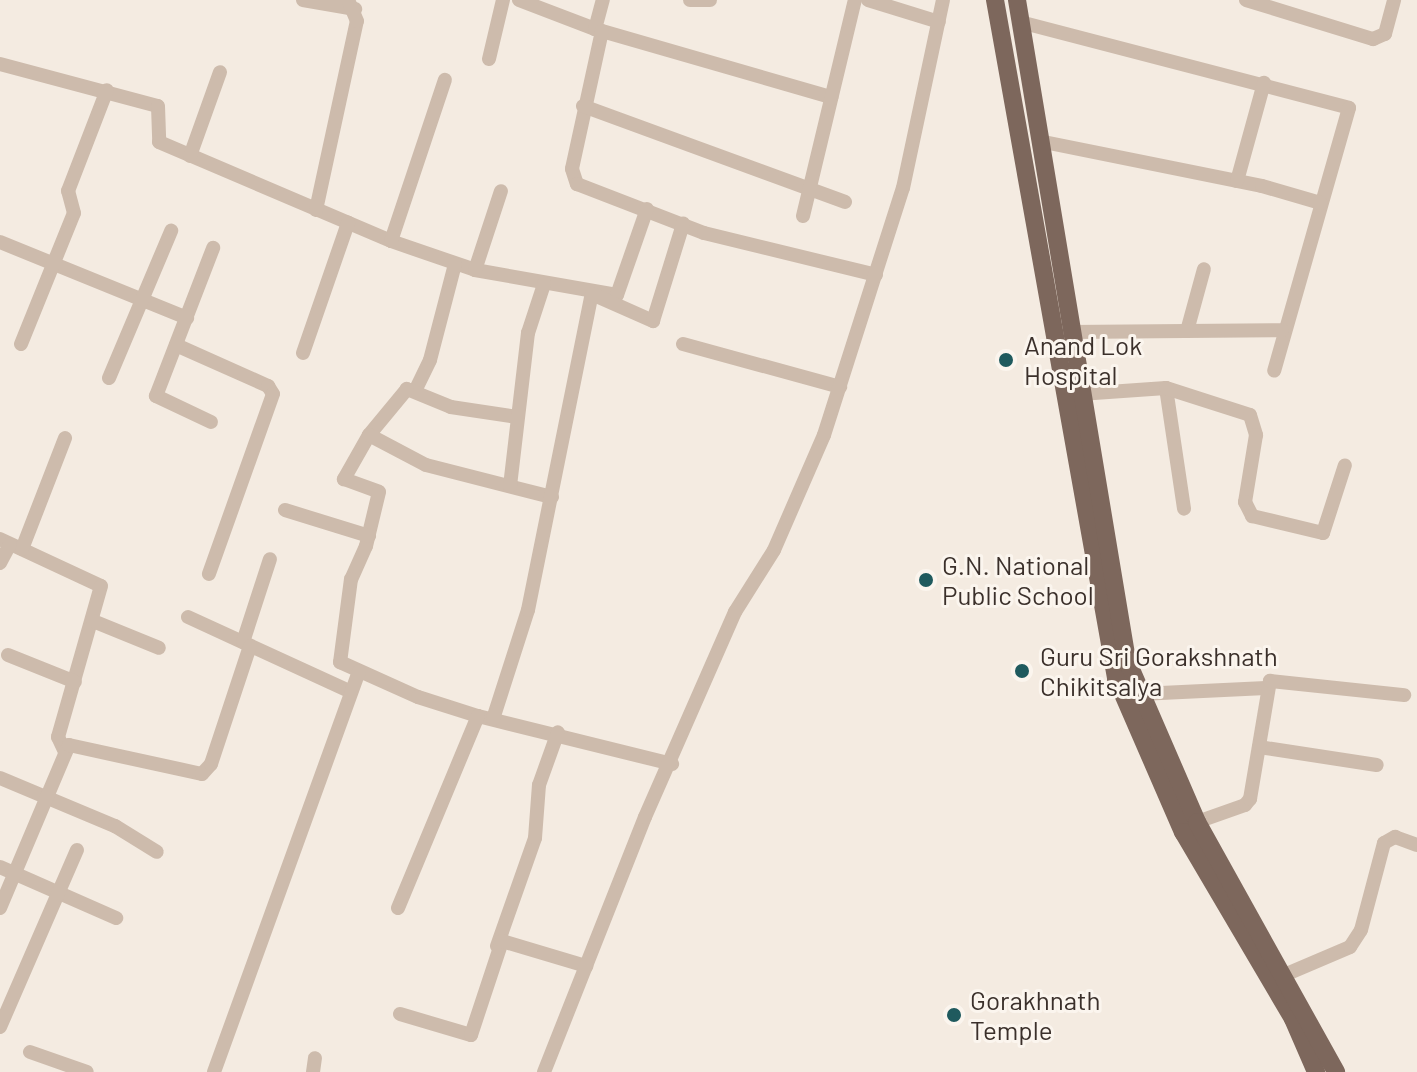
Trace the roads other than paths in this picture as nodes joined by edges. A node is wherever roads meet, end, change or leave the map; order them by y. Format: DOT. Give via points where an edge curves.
graph roads {
  1 [pos="303,0"];
  2 [pos="503,0"];
  3 [pos="519,0"];
  4 [pos="603,0"];
  5 [pos="690,0"];
  6 [pos="710,0"];
  7 [pos="855,0"];
  8 [pos="868,0"];
  9 [pos="943,0"];
  10 [pos="995,0"];
  11 [pos="1017,0"];
  12 [pos="1246,0"];
  13 [pos="1394,0"];
  14 [pos="351,5"];
  15 [pos="939,22"];
  16 [pos="1020,22"];
  17 [pos="599,30"];
  18 [pos="489,59"];
  19 [pos="0,64"];
  20 [pos="220,72"];
  21 [pos="445,80"];
  22 [pos="1264,83"];
  23 [pos="107,90"];
  24 [pos="831,97"];
  25 [pos="583,106"];
  26 [pos="1039,141"];
  27 [pos="190,156"];
  28 [pos="1237,181"];
  29 [pos="501,191"];
  30 [pos="809,191"];
  31 [pos="845,202"];
  32 [pos="1321,203"];
  33 [pos="647,209"];
  34 [pos="316,210"];
  35 [pos="803,216"];
  36 [pos="348,223"];
  37 [pos="683,224"];
  38 [pos="171,231"];
  39 [pos="391,241"];
  40 [pos="0,242"];
  41 [pos="213,248"];
  42 [pos="53,263"];
  43 [pos="455,264"];
  44 [pos="1204,269"];
  45 [pos="475,270"];
  46 [pos="876,275"];
  47 [pos="544,284"];
  48 [pos="592,294"];
  49 [pos="142,300"];
  50 [pos="187,318"];
  51 [pos="1282,330"];
  52 [pos="1187,331"];
  53 [pos="1070,332"];
  54 [pos="21,344"];
  55 [pos="683,344"];
  56 [pos="176,345"];
  57 [pos="303,353"];
  58 [pos="1274,371"];
  59 [pos="109,378"];
  60 [pos="840,387"];
  61 [pos="1166,388"];
  62 [pos="415,391"];
  63 [pos="1080,394"];
  64 [pos="517,417"];
  65 [pos="211,422"];
  66 [pos="369,435"];
  67 [pos="65,438"];
  68 [pos="1345,465"];
  69 [pos="510,486"];
  70 [pos="552,497"];
  71 [pos="1184,509"];
  72 [pos="285,510"];
  73 [pos="369,536"];
  74 [pos="11,544"];
  75 [pos="270,559"];
  76 [pos="0,563"];
  77 [pos="209,574"];
  78 [pos="188,617"];
  79 [pos="93,621"];
  80 [pos="246,644"];
  81 [pos="159,648"];
  82 [pos="8,655"];
  83 [pos="359,671"];
  84 [pos="75,682"];
  85 [pos="1266,688"];
  86 [pos="349,691"];
  87 [pos="1140,694"];
  88 [pos="1404,695"];
  89 [pos="486,718"];
  90 [pos="558,732"];
  91 [pos="1259,747"];
  92 [pos="65,752"];
  93 [pos="672,764"];
  94 [pos="1377,765"];
  95 [pos="0,778"];
  96 [pos="46,798"];
  97 [pos="1197,822"];
  98 [pos="1417,845"];
  99 [pos="77,850"];
  100 [pos="157,852"];
  101 [pos="0,867"];
  102 [pos="14,874"];
  103 [pos="59,894"];
  104 [pos="0,908"];
  105 [pos="398,908"];
  106 [pos="116,918"];
  107 [pos="497,946"];
  108 [pos="586,966"];
  109 [pos="1282,976"];
  110 [pos="400,1014"];
  111 [pos="0,1027"];
  112 [pos="30,1052"];
  113 [pos="87,1072"];
  114 [pos="214,1072"];
  115 [pos="544,1072"];
  116 [pos="1316,1072"];
  117 [pos="1336,1072"];
  1 -- 14 [label="street"];
  2 -- 18 [label="street"];
  3 -- 17 [label="street"];
  4 -- 17 [label="street"];
  5 -- 6 [label="street"];
  7 -- 24 [label="street"];
  8 -- 15 [label="street"];
  9 -- 15 [label="street"];
  10 -- 116 [label="main road" via="1116,678 1183,832 1293,1019"];
  11 -- 16 [label="main road"];
  12 -- 13 [label="street" via="1373,39 1385,34"];
  14 -- 34 [label="street" via="357,21"];
  15 -- 46 [label="street" via="903,188"];
  16 -- 22 [label="street"];
  16 -- 26 [label="main road"];
  17 -- 24 [label="street"];
  17 -- 25 [label="street"];
  19 -- 23 [label="street"];
  20 -- 27 [label="street"];
  21 -- 39 [label="street"];
  22 -- 28 [label="street"];
  22 -- 32 [label="street" via="1349,108"];
  23 -- 27 [label="street" via="158,106 159,142"];
  23 -- 42 [label="street" via="68,191 74,213"];
  24 -- 30 [label="street"];
  25 -- 30 [label="street"];
  25 -- 33 [label="street" via="572,169 577,184"];
  26 -- 28 [label="street"];
  26 -- 53 [label="main road"];
  27 -- 34 [label="street"];
  28 -- 32 [label="street"];
  29 -- 45 [label="street"];
  30 -- 31 [label="street"];
  30 -- 35 [label="street"];
  32 -- 51 [label="street"];
  33 -- 37 [label="street"];
  33 -- 48 [label="street" via="617,295"];
  34 -- 36 [label="street"];
  36 -- 39 [label="street"];
  36 -- 57 [label="street"];
  37 -- 46 [label="street"];
  37 -- 48 [label="street" via="653,321"];
  38 -- 49 [label="street"];
  39 -- 43 [label="street"];
  40 -- 42 [label="street"];
  41 -- 50 [label="street"];
  42 -- 49 [label="street"];
  42 -- 54 [label="street"];
  43 -- 45 [label="street"];
  43 -- 62 [label="street" via="430,360"];
  44 -- 52 [label="street"];
  45 -- 47 [label="street"];
  46 -- 60 [label="street"];
  47 -- 48 [label="street"];
  47 -- 64 [label="street" via="528,333"];
  48 -- 70 [label="street"];
  49 -- 50 [label="street"];
  49 -- 59 [label="street"];
  50 -- 56 [label="street"];
  51 -- 52 [label="street"];
  51 -- 58 [label="street"];
  52 -- 53 [label="street"];
  53 -- 63 [label="main road"];
  55 -- 60 [label="street"];
  56 -- 65 [label="street" via="157,399"];
  56 -- 77 [label="street" via="268,386 273,394"];
  60 -- 93 [label="street" via="774,550 735,612"];
  61 -- 63 [label="street"];
  61 -- 68 [label="street" via="1250,415 1256,435 1245,502 1252,516 1323,533"];
  61 -- 71 [label="street"];
  62 -- 64 [label="street" via="451,407"];
  62 -- 66 [label="street" via="403,392"];
  63 -- 87 [label="main road" via="1127,660"];
  64 -- 69 [label="street"];
  66 -- 69 [label="street" via="413,460"];
  66 -- 73 [label="street" via="344,479 379,492"];
  67 -- 74 [label="street"];
  69 -- 70 [label="street"];
  70 -- 89 [label="street" via="523,629"];
  72 -- 73 [label="street"];
  73 -- 83 [label="street" via="351,579 339,651 340,662"];
  74 -- 76 [label="street"];
  74 -- 79 [label="street" via="98,582 102,592"];
  75 -- 80 [label="street"];
  78 -- 80 [label="street"];
  79 -- 81 [label="street"];
  79 -- 84 [label="street"];
  80 -- 86 [label="street"];
  80 -- 92 [label="street" via="211,764 202,774 74,745"];
  82 -- 84 [label="street"];
  83 -- 86 [label="street"];
  83 -- 89 [label="street"];
  84 -- 92 [label="street" via="58,737"];
  85 -- 87 [label="street"];
  85 -- 88 [label="street" via="1275,678"];
  85 -- 91 [label="street"];
  86 -- 114 [label="street"];
  87 -- 97 [label="main road"];
  89 -- 90 [label="street"];
  89 -- 105 [label="street"];
  90 -- 93 [label="street"];
  90 -- 107 [label="street" via="539,785 535,838"];
  91 -- 94 [label="street"];
  91 -- 97 [label="street" via="1254,787 1245,805"];
  92 -- 96 [label="street"];
  93 -- 108 [label="street" via="645,817"];
  95 -- 96 [label="street"];
  96 -- 100 [label="street" via="115,826"];
  96 -- 102 [label="street"];
  97 -- 109 [label="main road"];
  98 -- 109 [label="street" via="1395,837 1384,843 1361,930 1350,947"];
  99 -- 103 [label="street"];
  101 -- 102 [label="street"];
  102 -- 103 [label="street"];
  102 -- 104 [label="street"];
  103 -- 106 [label="street"];
  103 -- 111 [label="street"];
  107 -- 108 [label="street" via="507,941"];
  107 -- 110 [label="street" via="471,1035"];
  108 -- 115 [label="street"];
  109 -- 117 [label="main road"];
  112 -- 113 [label="street"];
}
